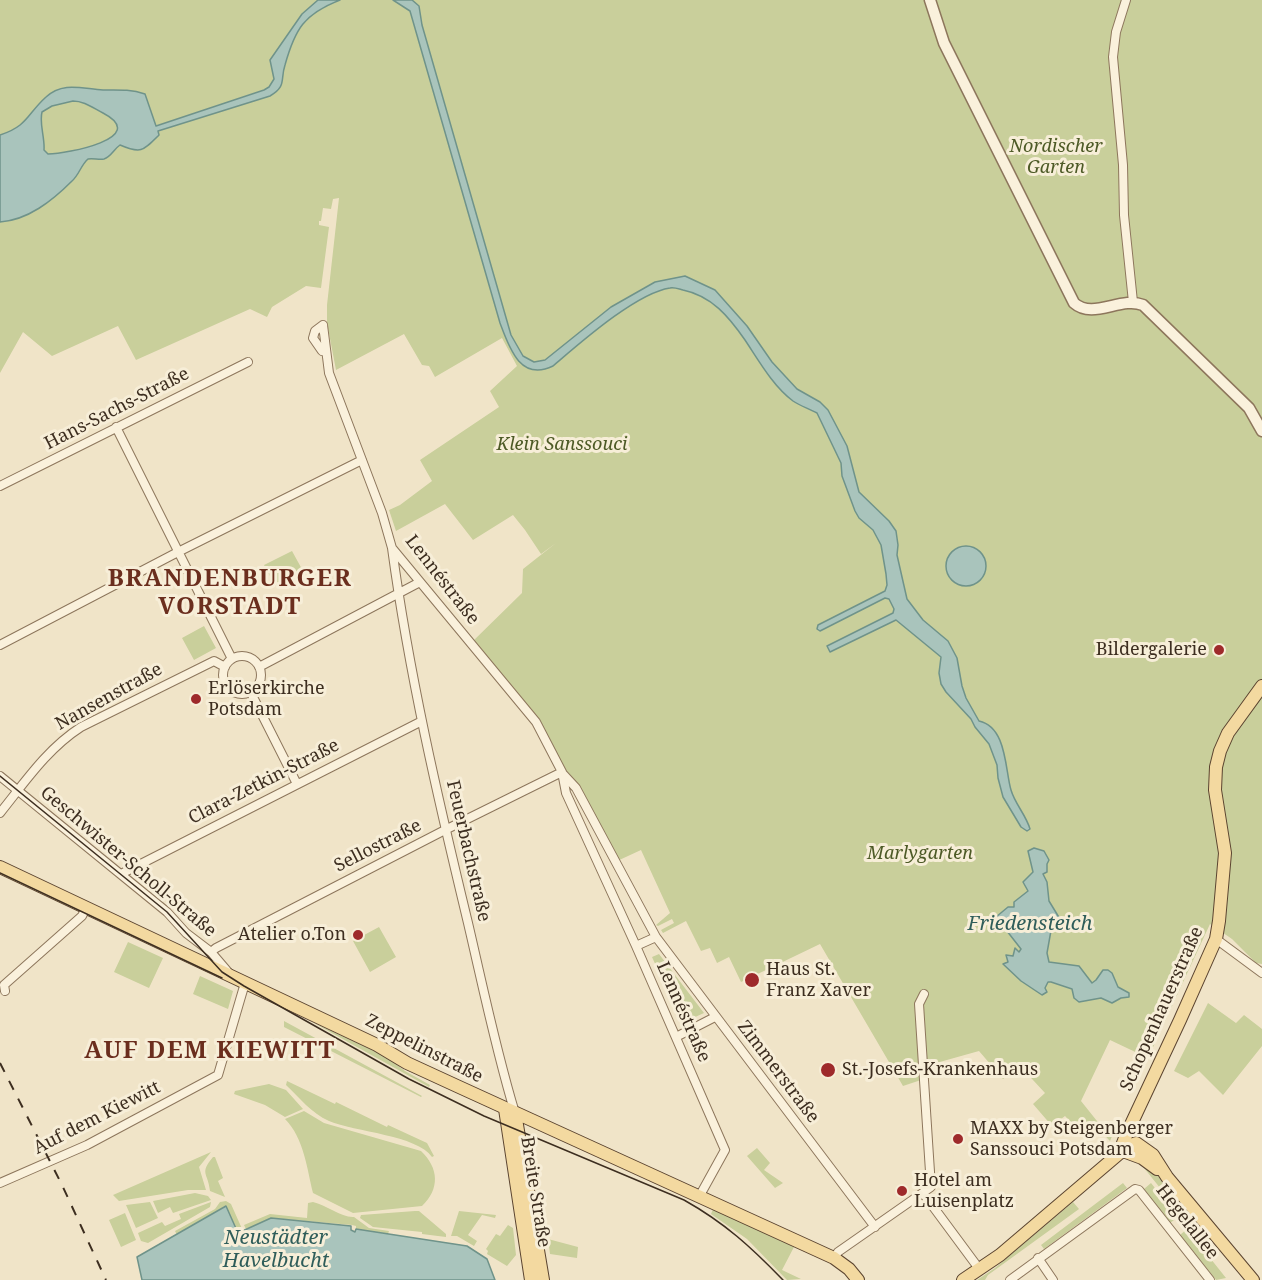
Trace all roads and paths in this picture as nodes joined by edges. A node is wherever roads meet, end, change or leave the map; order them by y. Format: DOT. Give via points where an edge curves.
graph roads {
  1 [pos="930,0"];
  2 [pos="1126,0"];
  3 [pos="1133,302"];
  4 [pos="321,351"];
  5 [pos="248,362"];
  6 [pos="116,427"];
  7 [pos="1262,431"];
  8 [pos="362,460"];
  9 [pos="0,486"];
  10 [pos="392,548"];
  11 [pos="178,552"];
  12 [pos="420,582"];
  13 [pos="398,593"];
  14 [pos="0,645"];
  15 [pos="232,659"];
  16 [pos="225,667"];
  17 [pos="259,667"];
  18 [pos="1262,686"];
  19 [pos="251,693"];
  20 [pos="422,720"];
  21 [pos="562,772"];
  22 [pos="0,776"];
  23 [pos="297,784"];
  24 [pos="18,790"];
  25 [pos="0,813"];
  26 [pos="445,830"];
  27 [pos="0,867"];
  28 [pos="121,874"];
  29 [pos="86,908"];
  30 [pos="656,937"];
  31 [pos="1216,939"];
  32 [pos="636,946"];
  33 [pos="211,952"];
  34 [pos="1262,973"];
  35 [pos="232,977"];
  36 [pos="245,983"];
  37 [pos="5,991"];
  38 [pos="924,994"];
  39 [pos="715,1017"];
  40 [pos="676,1037"];
  41 [pos="510,1111"];
  42 [pos="551,1130"];
  43 [pos="520,1143"];
  44 [pos="1124,1151"];
  45 [pos="0,1183"];
  46 [pos="923,1193"];
  47 [pos="699,1197"];
  48 [pos="875,1227"];
  49 [pos="834,1258"];
  50 [pos="1038,1258"];
  51 [pos="980,1270"];
  52 [pos="1246,1278"];
  53 [pos="531,1280"];
  54 [pos="543,1280"];
  55 [pos="858,1280"];
  56 [pos="963,1280"];
  57 [pos="1010,1280"];
  58 [pos="1053,1280"];
  59 [pos="1210,1280"];
  1 -- 3 [label="street" via="953,62 1074,303 1088,310"];
  2 -- 3 [label="street" via="1114,38 1113,57"];
  3 -- 7 [label="street" via="1148,309 1218,376 1249,408"];
  4 -- 8 [label="street, Lennéstraße"];
  5 -- 6 [label="street, Hans-Sachs-Straße"];
  6 -- 9 [label="street, Hans-Sachs-Straße"];
  6 -- 11 [label="street"];
  8 -- 10 [label="street, Lennéstraße"];
  8 -- 11 [label="street"];
  10 -- 12 [label="street, Lennéstraße"];
  10 -- 13 [label="street, Feuerbachstraße"];
  11 -- 14 [label="street"];
  11 -- 15 [label="street"];
  12 -- 13 [label="street"];
  12 -- 21 [label="street, Lennéstraße" via="532,716"];
  13 -- 17 [label="street"];
  13 -- 20 [label="street, Feuerbachstraße"];
  15 -- 16 [label="street"];
  15 -- 17 [label="street" via="250,658"];
  16 -- 19 [label="street" via="223,678 228,689 239,694"];
  16 -- 24 [label="street, Nansenstraße" via="214,661 81,727 51,751"];
  17 -- 19 [label="street" via="261,678"];
  18 -- 31 [label="main road, Schopenhauerstraße" via="1228,733 1216,766 1215,790 1225,864"];
  19 -- 23 [label="street"];
  20 -- 23 [label="street, Clara-Zetkin-Straße"];
  20 -- 26 [label="street, Feuerbachstraße"];
  21 -- 26 [label="street, Sellostraße"];
  21 -- 30 [label="street, Lennéstraße" via="576,788"];
  21 -- 32 [label="street, Lennéstraße" via="566,793"];
  22 -- 24 [label="street, Geschwister-Scholl-Straße"];
  23 -- 28 [label="street, Clara-Zetkin-Straße"];
  24 -- 25 [label="street, Nansenstraße"];
  24 -- 28 [label="street, Geschwister-Scholl-Straße"];
  26 -- 33 [label="street, Sellostraße"];
  26 -- 41 [label="street, Feuerbachstraße"];
  27 -- 29 [label="main road, Zeppelinstraße"];
  28 -- 33 [label="street, Geschwister-Scholl-Straße"];
  29 -- 35 [label="main road, Zeppelinstraße"];
  29 -- 37 [label="street" via="82,916 3,985"];
  30 -- 32 [label="street"];
  30 -- 39 [label="street, Zimmerstraße"];
  31 -- 34 [label="street"];
  31 -- 44 [label="main road, Schopenhauerstraße" via="1126,1136"];
  32 -- 40 [label="street, Lennéstraße"];
  33 -- 35 [label="street, Geschwister-Scholl-Straße"];
  35 -- 36 [label="main road, Zeppelinstraße"];
  36 -- 41 [label="main road, Zeppelinstraße"];
  36 -- 45 [label="street, Auf dem Kiewitt" via="218,1075 87,1145"];
  38 -- 46 [label="street" via="919,1004 931,1187"];
  39 -- 40 [label="street"];
  39 -- 48 [label="street, Zimmerstraße"];
  40 -- 47 [label="street, Lennéstraße" via="725,1150"];
  41 -- 42 [label="main road, Zeppelinstraße"];
  41 -- 43 [label="main road, Breite Straße"];
  41 -- 53 [label="main road, Breite Straße"];
  42 -- 43 [label="main road" via="532,1132"];
  42 -- 47 [label="main road, Zeppelinstraße"];
  43 -- 54 [label="main road, Breite Straße"];
  44 -- 51 [label="main road"];
  44 -- 52 [label="main road, Hegelallee" via="1132,1144 1140,1144 1153,1155"];
  46 -- 48 [label="street"];
  46 -- 51 [label="street"];
  47 -- 49 [label="main road, Zeppelinstraße"];
  48 -- 49 [label="street"];
  49 -- 55 [label="main road, Zeppelinstraße"];
  50 -- 57 [label="street"];
  50 -- 58 [label="street"];
  50 -- 59 [label="street, Hegelallee" via="1135,1189"];
  51 -- 56 [label="main road"];
}
